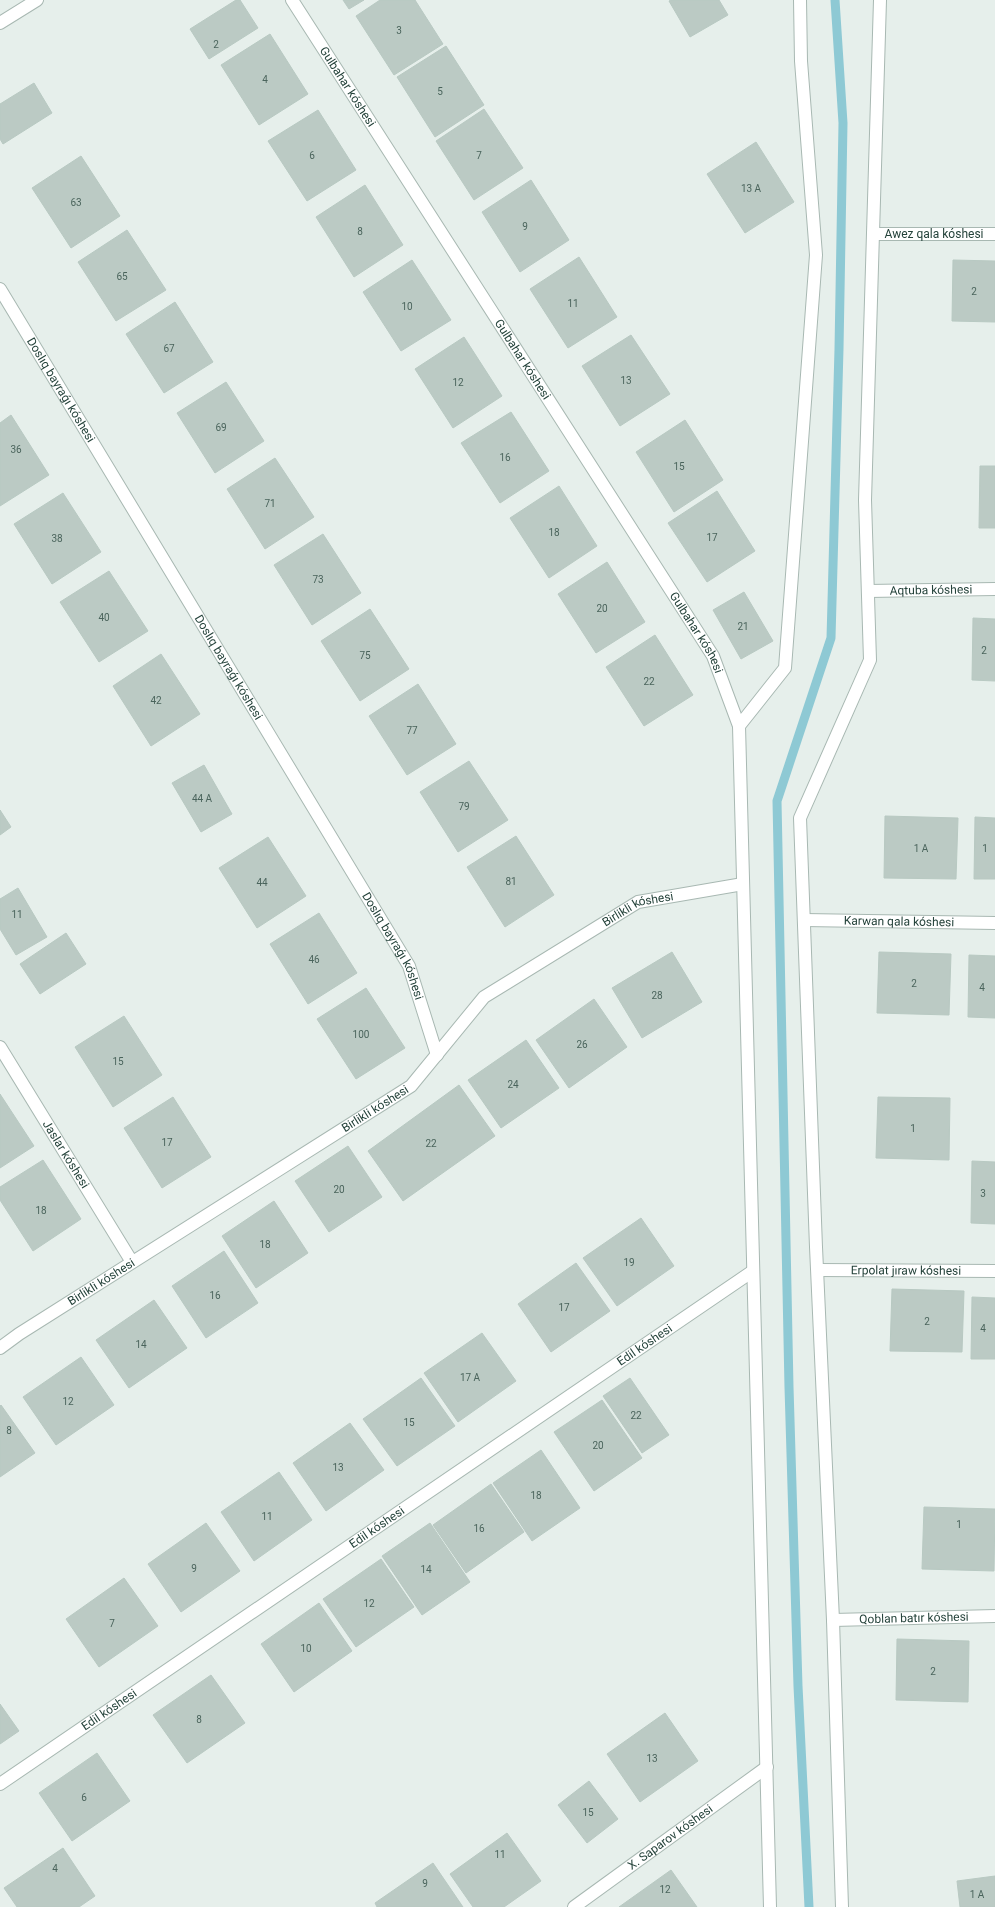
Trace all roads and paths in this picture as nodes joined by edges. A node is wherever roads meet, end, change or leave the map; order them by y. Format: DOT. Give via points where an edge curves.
graph roads {
  1 [pos="37,0"];
  2 [pos="292,0"];
  3 [pos="800,0"];
  4 [pos="880,0"];
  5 [pos="0,23"];
  6 [pos="873,234"];
  7 [pos="995,234"];
  8 [pos="0,288"];
  9 [pos="995,589"];
  10 [pos="868,591"];
  11 [pos="739,726"];
  12 [pos="743,884"];
  13 [pos="804,920"];
  14 [pos="995,923"];
  15 [pos="0,1047"];
  16 [pos="436,1055"];
  17 [pos="132,1262"];
  18 [pos="818,1270"];
  19 [pos="753,1271"];
  20 [pos="995,1271"];
  21 [pos="0,1348"];
  22 [pos="995,1616"];
  23 [pos="833,1620"];
  24 [pos="767,1767"];
  25 [pos="0,1784"];
  26 [pos="574,1907"];
  27 [pos="770,1907"];
  28 [pos="842,1907"];
  1 -- 5 [label="street"];
  2 -- 11 [label="street, Gulbahar kóshesi" via="713,656"];
  3 -- 11 [label="street" via="801,61 816,255 785,668"];
  4 -- 6 [label="street"];
  6 -- 7 [label="street, Awez qala kóshesi"];
  6 -- 10 [label="street" via="865,500"];
  8 -- 16 [label="street, Doslıq bayraǵı kóshesi" via="409,966"];
  9 -- 10 [label="street, Aqtuba kóshesi"];
  10 -- 13 [label="street" via="870,660 800,818"];
  11 -- 12 [label="street, Gulbahar kóshesi"];
  12 -- 16 [label="street, Birlikli kóshesi" via="638,902 484,997"];
  12 -- 19 [label="street, Gulbahar kóshesi"];
  13 -- 14 [label="street, Karwan qala kóshesi"];
  13 -- 18 [label="street"];
  15 -- 17 [label="street, Jaslar kóshesi"];
  16 -- 17 [label="street, Birlikli kóshesi" via="411,1086"];
  17 -- 21 [label="street, Birlikli kóshesi"];
  18 -- 20 [label="street, Erpolat jıraw kóshesi"];
  18 -- 23 [label="street"];
  19 -- 24 [label="street, Gulbahar kóshesi"];
  19 -- 25 [label="street, Edil kóshesi"];
  22 -- 23 [label="street, Qoblan batır kóshesi"];
  23 -- 28 [label="street"];
  24 -- 26 [label="street, X. Saparov kóshesi"];
  24 -- 27 [label="street, Gulbahar kóshesi"];
}
